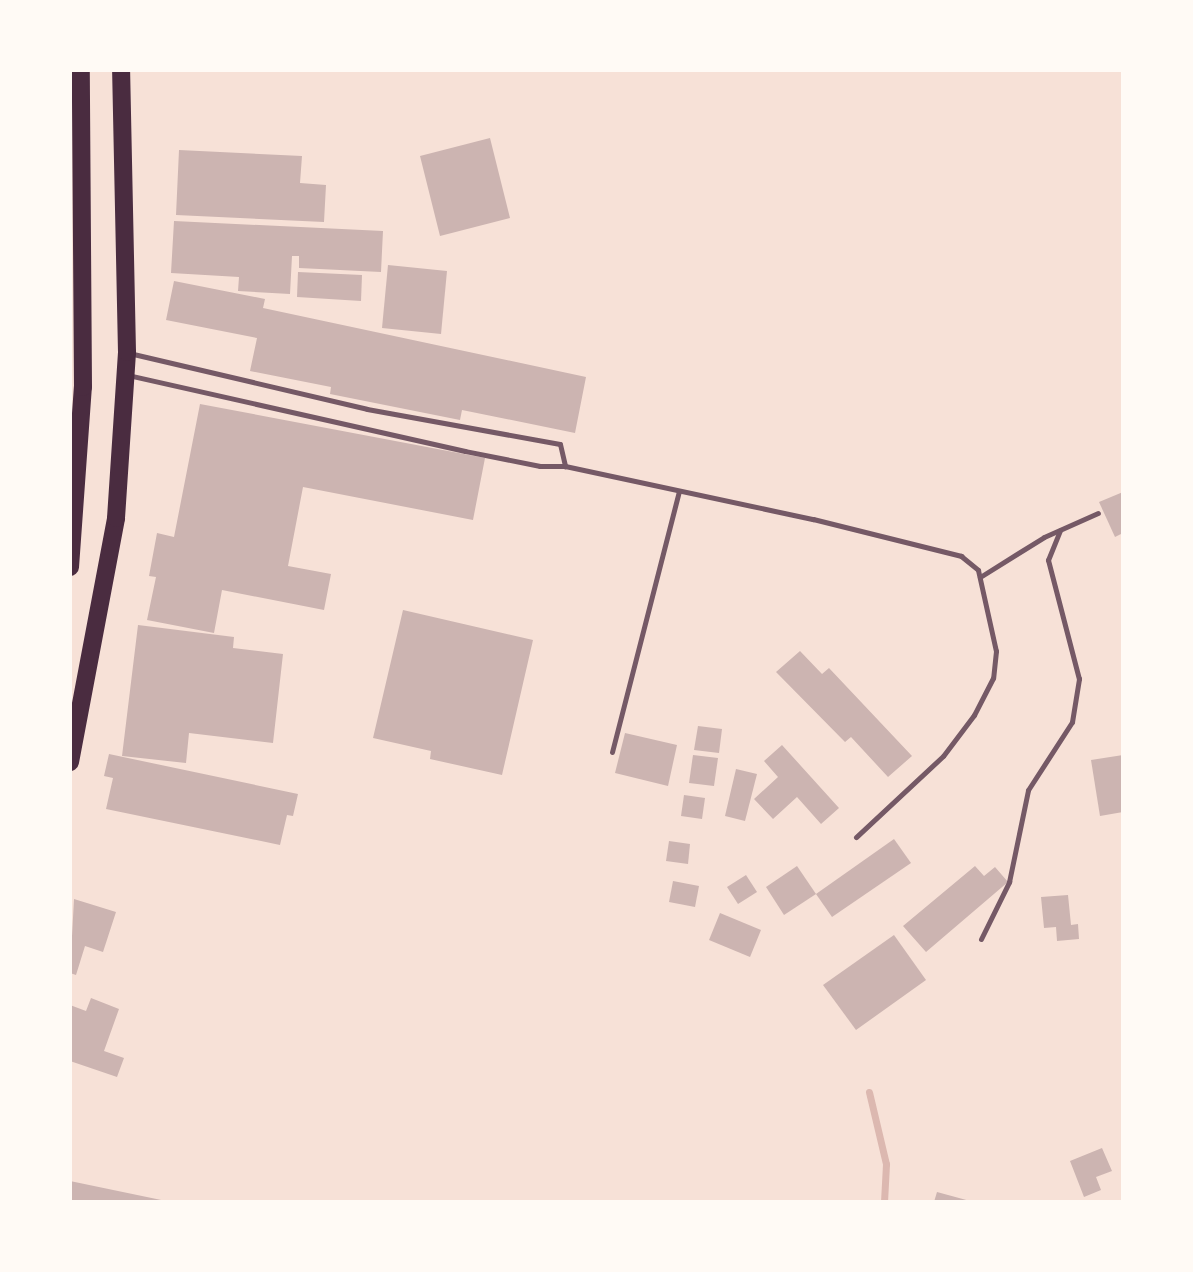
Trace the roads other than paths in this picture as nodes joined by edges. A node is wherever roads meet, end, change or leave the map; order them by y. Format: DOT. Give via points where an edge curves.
graph roads {
  1 [pos="81,70"];
  2 [pos="121,70"];
  3 [pos="127,352"];
  4 [pos="126,374"];
  5 [pos="565,466"];
  6 [pos="679,491"];
  7 [pos="1098,513"];
  8 [pos="1060,530"];
  9 [pos="70,567"];
  10 [pos="980,577"];
  11 [pos="612,752"];
  12 [pos="70,762"];
  13 [pos="856,837"];
  14 [pos="981,939"];
  1 -- 9 [label="main road" via="83,387"];
  2 -- 3 [label="main road"];
  3 -- 4 [label="main road"];
  3 -- 5 [label="lane" via="354,406 560,444"];
  4 -- 5 [label="lane" via="465,451 540,466"];
  4 -- 12 [label="main road" via="116,518"];
  5 -- 6 [label="lane"];
  6 -- 10 [label="lane" via="961,556"];
  6 -- 11 [label="lane"];
  7 -- 8 [label="lane"];
  8 -- 10 [label="lane"];
  8 -- 14 [label="lane" via="1048,560 1079,679 1072,722 1028,790 1009,882"];
  10 -- 13 [label="lane" via="996,651 993,678 974,715 943,755"];
}
